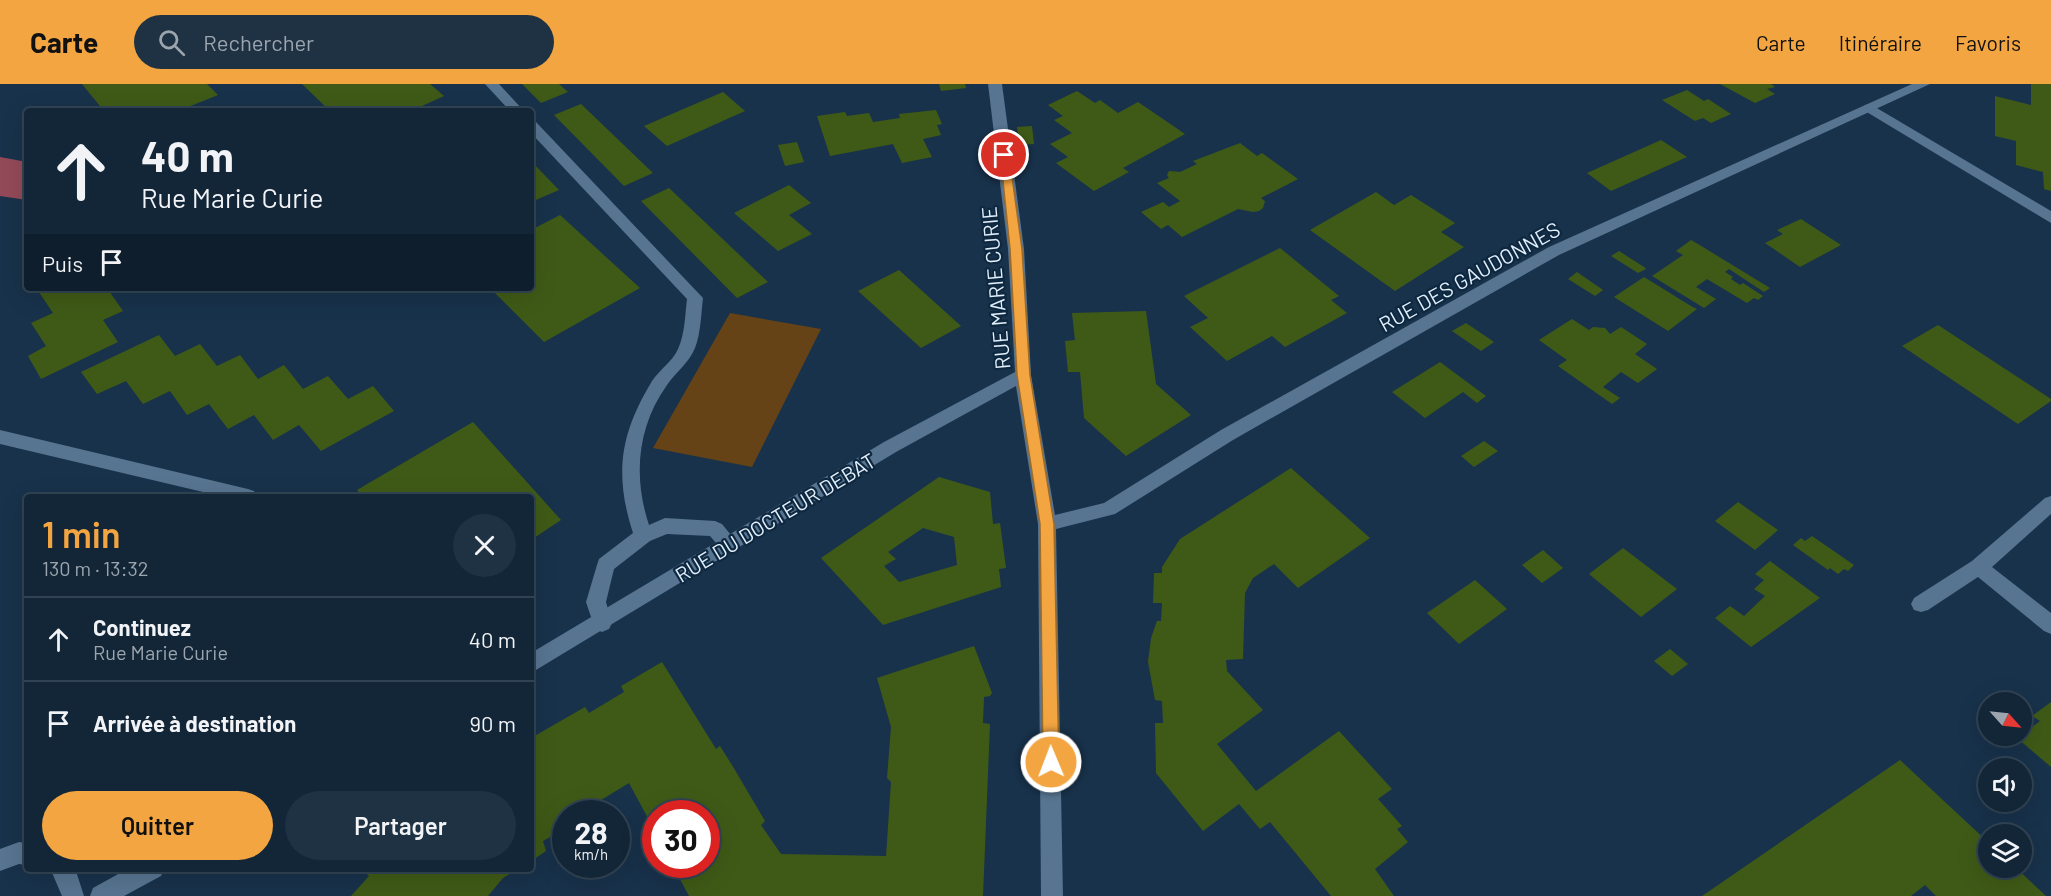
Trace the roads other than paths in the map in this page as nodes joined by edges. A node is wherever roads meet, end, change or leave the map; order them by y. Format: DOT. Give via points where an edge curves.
graph roads {
  1 [pos="492,84"];
  2 [pos="995,84"];
  3 [pos="1923,84"];
  4 [pos="514,108"];
  5 [pos="1870,108"];
  6 [pos="534,128"];
  7 [pos="2051,219"];
  8 [pos="1023,375"];
  9 [pos="0,437"];
  10 [pos="240,494"];
  11 [pos="2051,503"];
  12 [pos="1047,524"];
  13 [pos="643,536"];
  14 [pos="730,544"];
  15 [pos="1979,567"];
  16 [pos="1921,604"];
  17 [pos="602,623"];
  18 [pos="2051,625"];
  19 [pos="534,662"];
  20 [pos="24,854"];
  21 [pos="0,860"];
  22 [pos="64,872"];
  23 [pos="146,872"];
  24 [pos="73,896"];
  25 [pos="101,896"];
  26 [pos="1052,896"];
  1 -- 4 [label="street"];
  2 -- 8 [label="street, RUE MARIE CURIE" via="1016,249"];
  3 -- 5 [label="street, RUE DES GAUDONNES"];
  5 -- 7 [label="street"];
  5 -- 12 [label="street, RUE DES GAUDONNES" via="1554,251 1227,435 1109,509"];
  6 -- 13 [label="street" via="695,298 686,351 659,383 632,438 629,479 633,508"];
  8 -- 12 [label="street, RUE MARIE CURIE"];
  8 -- 14 [label="street, RUE DU DOCTEUR DEBAT" via="890,447"];
  9 -- 10 [label="street"];
  11 -- 15 [label="street"];
  12 -- 26 [label="street, RUE MARIE CURIE"];
  13 -- 14 [label="street" via="665,526 715,529"];
  13 -- 17 [label="street" via="606,565 596,602"];
  14 -- 17 [label="street, RUE DU DOCTEUR DEBAT"];
  15 -- 16 [label="street"];
  15 -- 18 [label="street"];
  17 -- 19 [label="street, RUE DU DOCTEUR DEBAT"];
  20 -- 21 [label="street"];
  22 -- 24 [label="street"];
  23 -- 25 [label="street"];
}
